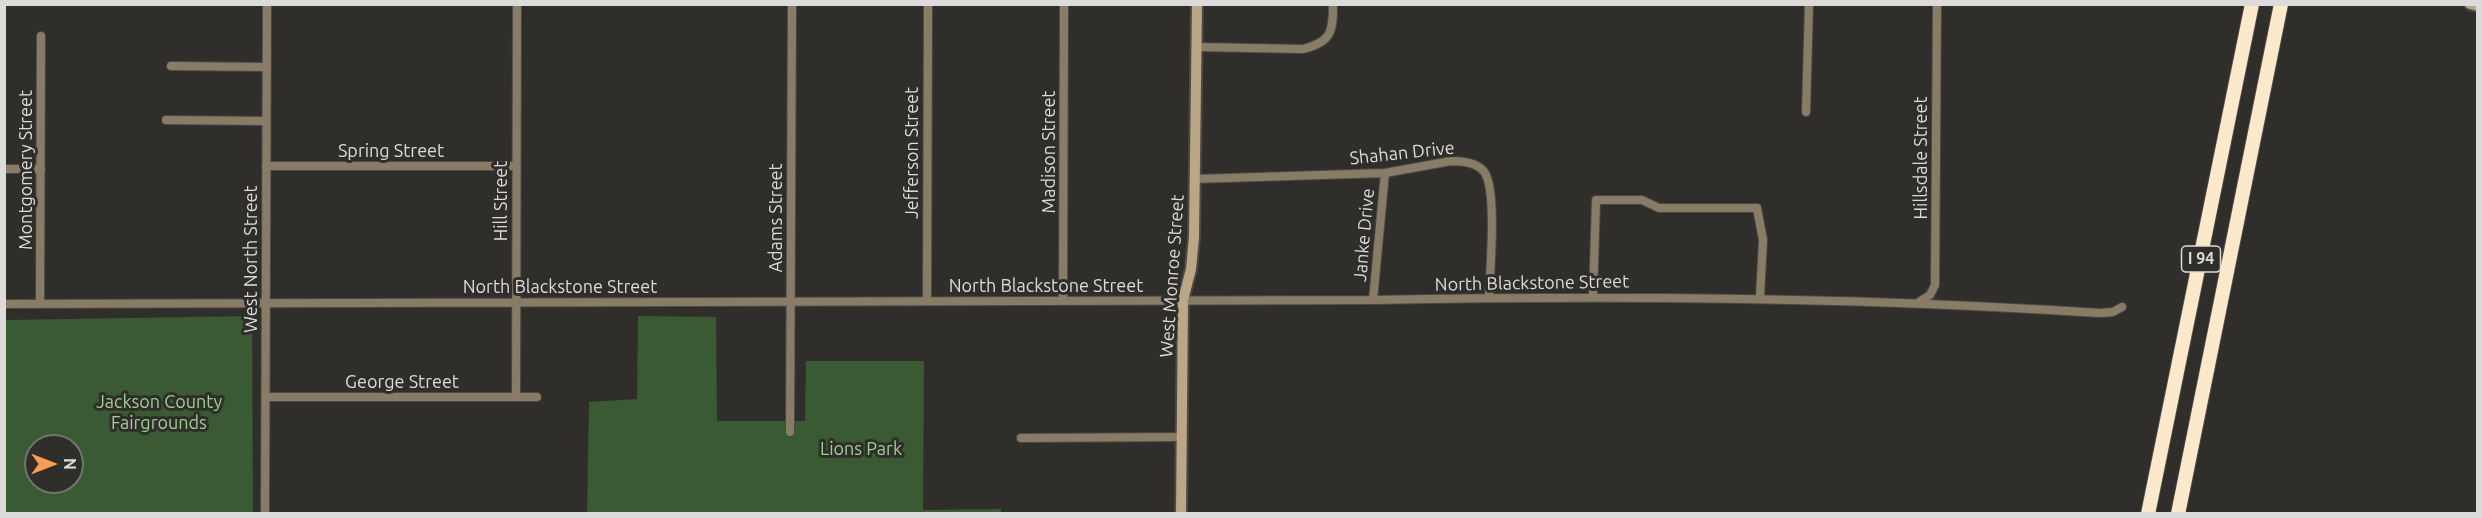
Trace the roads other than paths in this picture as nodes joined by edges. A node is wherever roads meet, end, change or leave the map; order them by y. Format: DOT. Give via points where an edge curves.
graph roads {
  1 [pos="267,4"];
  2 [pos="517,4"];
  3 [pos="792,4"];
  4 [pos="928,4"];
  5 [pos="1064,4"];
  6 [pos="1197,4"];
  7 [pos="1333,4"];
  8 [pos="1809,4"];
  9 [pos="1937,4"];
  10 [pos="2252,4"];
  11 [pos="2281,4"];
  12 [pos="2470,4"];
  13 [pos="2478,6"];
  14 [pos="41,36"];
  15 [pos="1197,47"];
  16 [pos="171,66"];
  17 [pos="267,67"];
  18 [pos="1806,112"];
  19 [pos="166,120"];
  20 [pos="266,121"];
  21 [pos="266,166"];
  22 [pos="516,166"];
  23 [pos="4,169"];
  24 [pos="41,169"];
  25 [pos="1384,174"];
  26 [pos="1195,179"];
  27 [pos="1489,297"];
  28 [pos="1593,297"];
  29 [pos="1761,297"];
  30 [pos="791,300"];
  31 [pos="1063,300"];
  32 [pos="1183,300"];
  33 [pos="1372,300"];
  34 [pos="927,301"];
  35 [pos="517,302"];
  36 [pos="266,303"];
  37 [pos="1918,303"];
  38 [pos="4,304"];
  39 [pos="40,304"];
  40 [pos="2121,307"];
  41 [pos="516,397"];
  42 [pos="537,397"];
  43 [pos="266,398"];
  44 [pos="790,432"];
  45 [pos="1182,437"];
  46 [pos="1021,438"];
  47 [pos="265,513"];
  48 [pos="1181,513"];
  49 [pos="2148,513"];
  50 [pos="2178,513"];
  1 -- 17 [label="street, West North Street"];
  2 -- 22 [label="street, Hill Street"];
  3 -- 30 [label="street, Adams Street"];
  4 -- 34 [label="street, Jefferson Street"];
  5 -- 31 [label="street, Madison Street"];
  6 -- 15 [label="street, West Monroe Street"];
  7 -- 15 [label="street" via="1333,29 1325,41 1315,46"];
  8 -- 18 [label="street"];
  9 -- 37 [label="street, Hillsdale Street" via="1935,285 1930,295"];
  10 -- 49 [label="highway, I 94"];
  11 -- 50 [label="highway, I 94"];
  12 -- 13 [label="street"];
  14 -- 24 [label="street, Montgomery Street"];
  15 -- 26 [label="street, West Monroe Street"];
  16 -- 17 [label="street"];
  17 -- 20 [label="street, West North Street"];
  19 -- 20 [label="street"];
  20 -- 21 [label="street, West North Street"];
  21 -- 22 [label="street, Spring Street"];
  21 -- 36 [label="street, West North Street"];
  22 -- 35 [label="street, Hill Street"];
  23 -- 24 [label="street"];
  24 -- 39 [label="street, Montgomery Street"];
  25 -- 26 [label="street, Shahan Drive"];
  25 -- 27 [label="street, Shahan Drive" via="1451,161 1469,163 1485,172 1491,198"];
  25 -- 33 [label="street, Janke Drive"];
  26 -- 32 [label="street, West Monroe Street" via="1191,269"];
  27 -- 28 [label="street, North Blackstone Street"];
  27 -- 33 [label="street, North Blackstone Street"];
  28 -- 29 [label="street, North Blackstone Street"];
  28 -- 29 [label="street" via="1596,200 1642,200 1659,208 1757,208 1763,240"];
  29 -- 37 [label="street, North Blackstone Street"];
  30 -- 34 [label="street, North Blackstone Street"];
  30 -- 35 [label="street, North Blackstone Street"];
  30 -- 44 [label="street, Adams Street"];
  31 -- 32 [label="street, North Blackstone Street"];
  31 -- 34 [label="street, North Blackstone Street"];
  32 -- 33 [label="street, North Blackstone Street"];
  32 -- 45 [label="street, West Monroe Street"];
  35 -- 36 [label="street, North Blackstone Street"];
  35 -- 41 [label="street, Hill Street"];
  36 -- 39 [label="street, North Blackstone Street"];
  36 -- 43 [label="street, West North Street"];
  37 -- 40 [label="street, North Blackstone Street" via="2100,313"];
  38 -- 39 [label="street, North Blackstone Street"];
  41 -- 42 [label="street, George Street"];
  41 -- 43 [label="street, George Street"];
  43 -- 47 [label="street, West North Street"];
  45 -- 46 [label="street"];
  45 -- 48 [label="street, West Monroe Street"];
}
